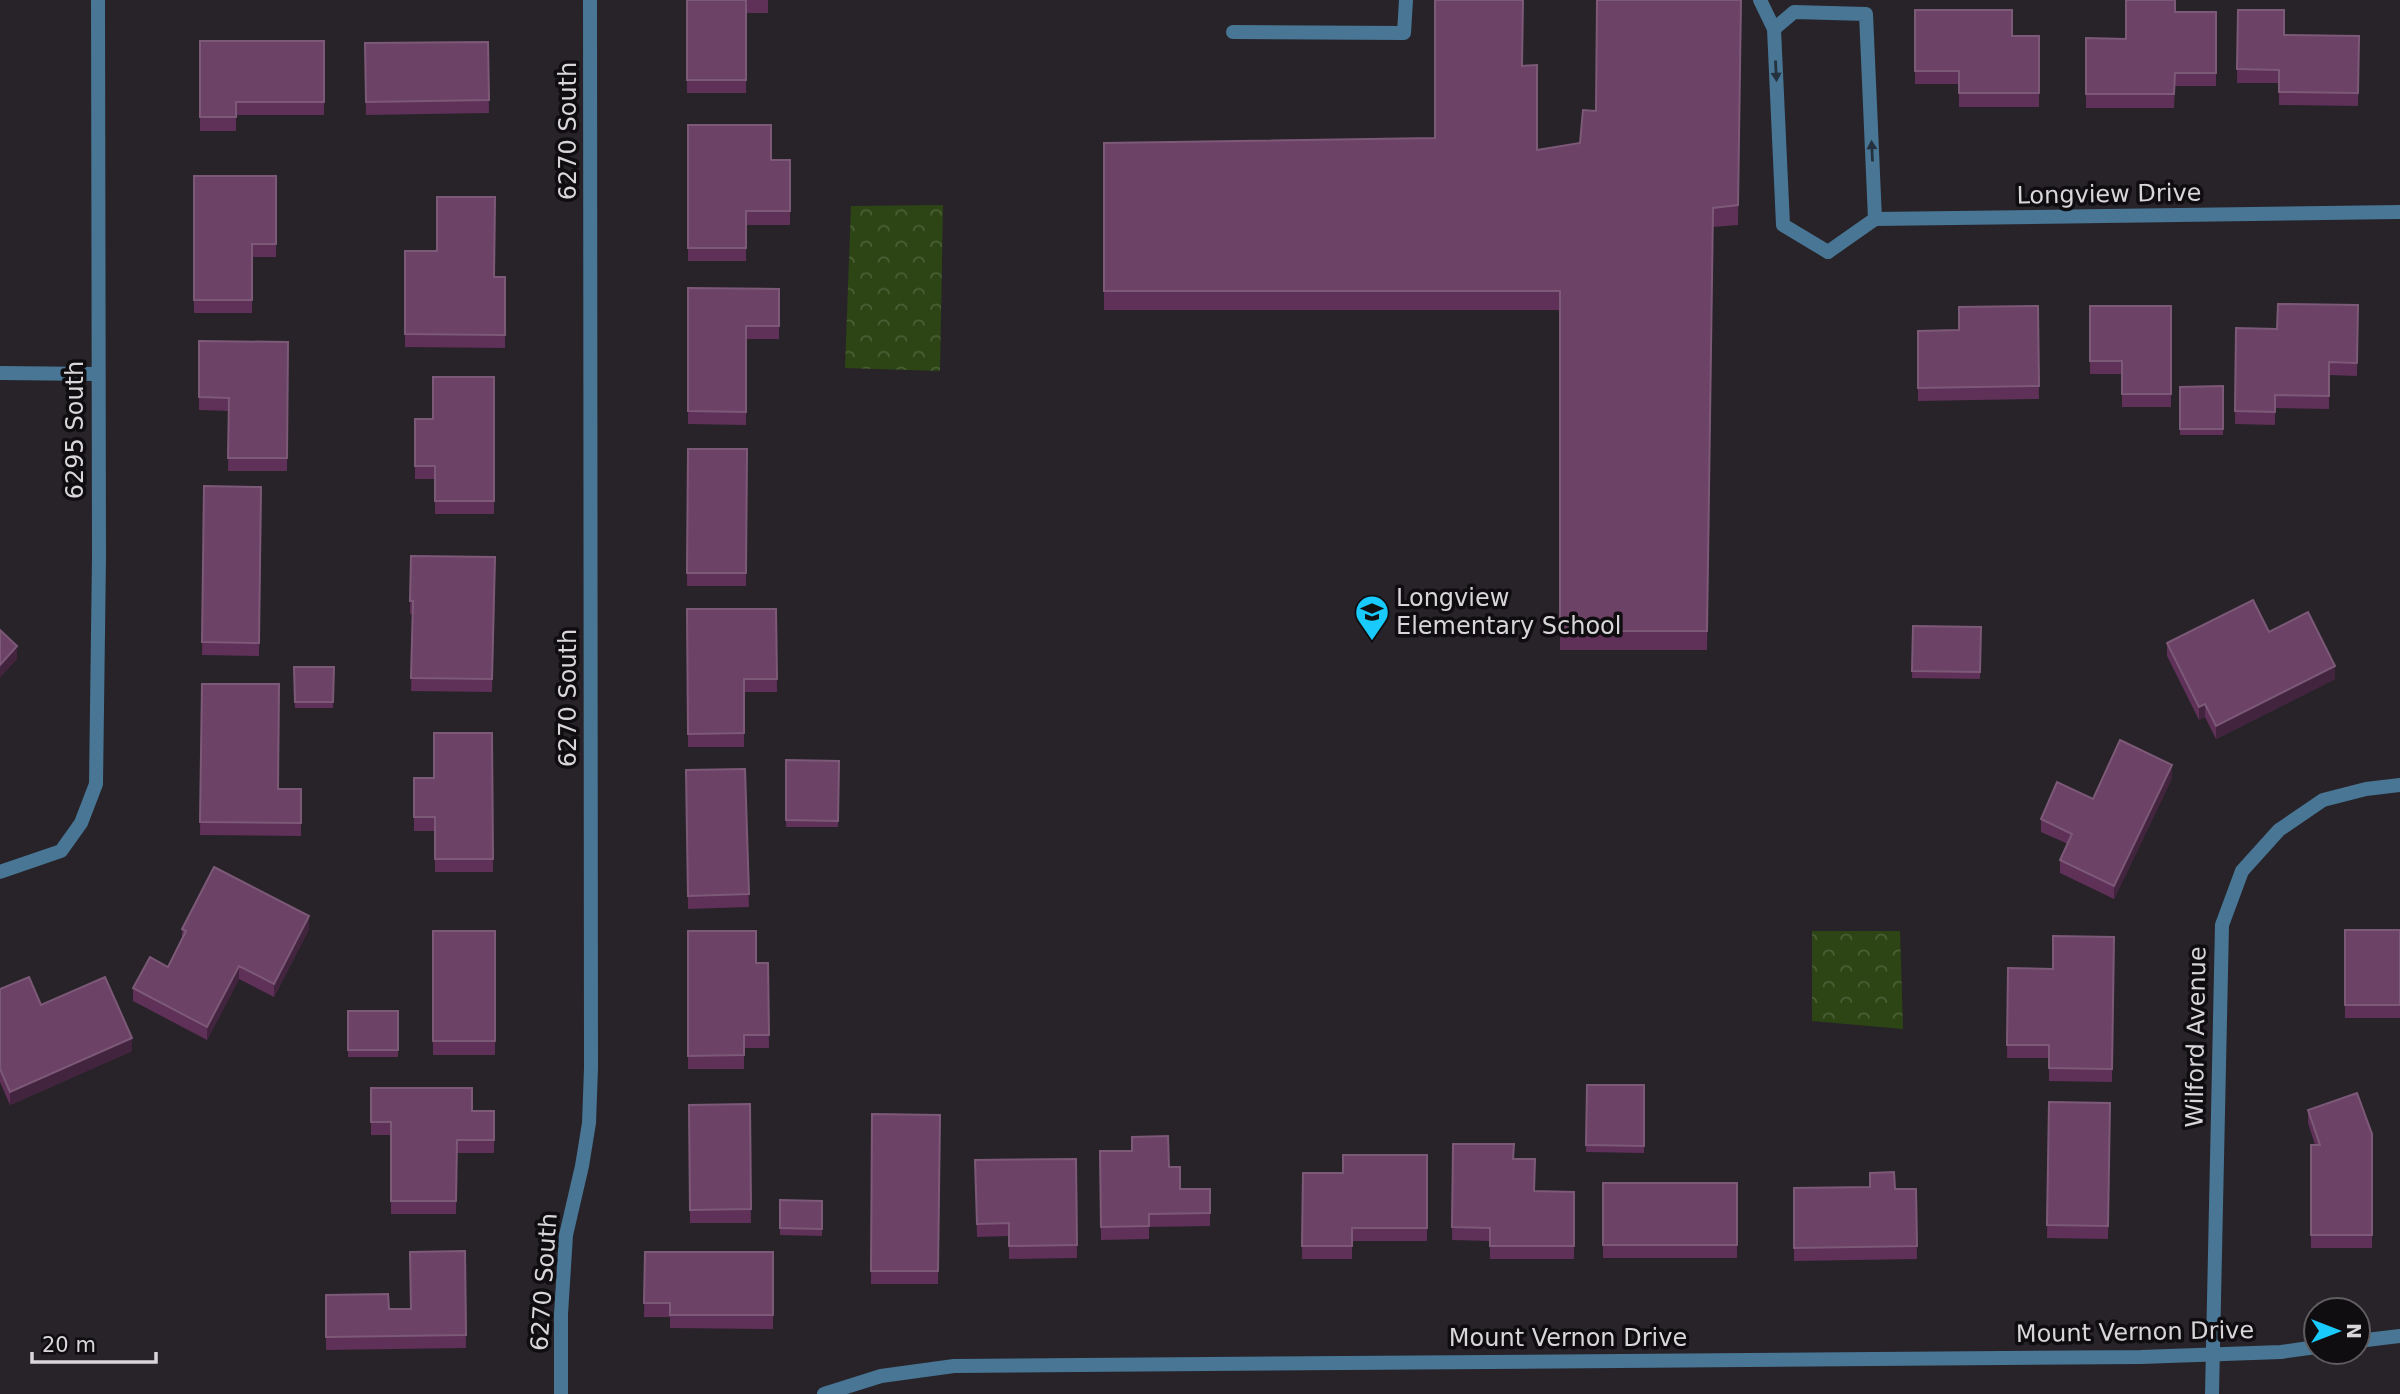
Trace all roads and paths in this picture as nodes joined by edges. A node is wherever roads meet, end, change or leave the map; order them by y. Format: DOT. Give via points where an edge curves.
graph roads {
  1 [pos="98,0"];
  2 [pos="590,0"];
  3 [pos="1406,0"];
  4 [pos="1760,0"];
  5 [pos="1774,29"];
  6 [pos="1233,32"];
  7 [pos="2400,212"];
  8 [pos="1875,219"];
  9 [pos="0,373"];
  10 [pos="98,374"];
  11 [pos="2400,785"];
  12 [pos="0,872"];
  13 [pos="2400,1336"];
  14 [pos="2372,1339"];
  15 [pos="2302,1349"];
  16 [pos="2212,1354"];
  17 [pos="561,1394"];
  18 [pos="824,1394"];
  19 [pos="2212,1394"];
  1 -- 10 [label="street, 6295 South"];
  2 -- 17 [label="street, 6270 South" via="591,1068 587,1134 566,1235"];
  3 -- 6 [label="street" via="1404,33"];
  4 -- 5 [label="street"];
  8 -- 5 [label="street, one-way" via="1866,14 1794,12"];
  5 -- 8 [label="street, one-way" via="1783,225 1828,252"];
  7 -- 8 [label="street, Longview Drive"];
  9 -- 10 [label="street"];
  10 -- 12 [label="street, 6295 South" via="96,784 81,823 61,851"];
  11 -- 16 [label="street, Wilford Avenue" via="2323,800 2279,830 2242,871 2222,925"];
  13 -- 14 [label="street"];
  15 -- 16 [label="street, Mount Vernon Drive"];
  16 -- 18 [label="street, Mount Vernon Drive" via="954,1366 881,1376"];
  16 -- 19 [label="street, Wilford Avenue"];
}
